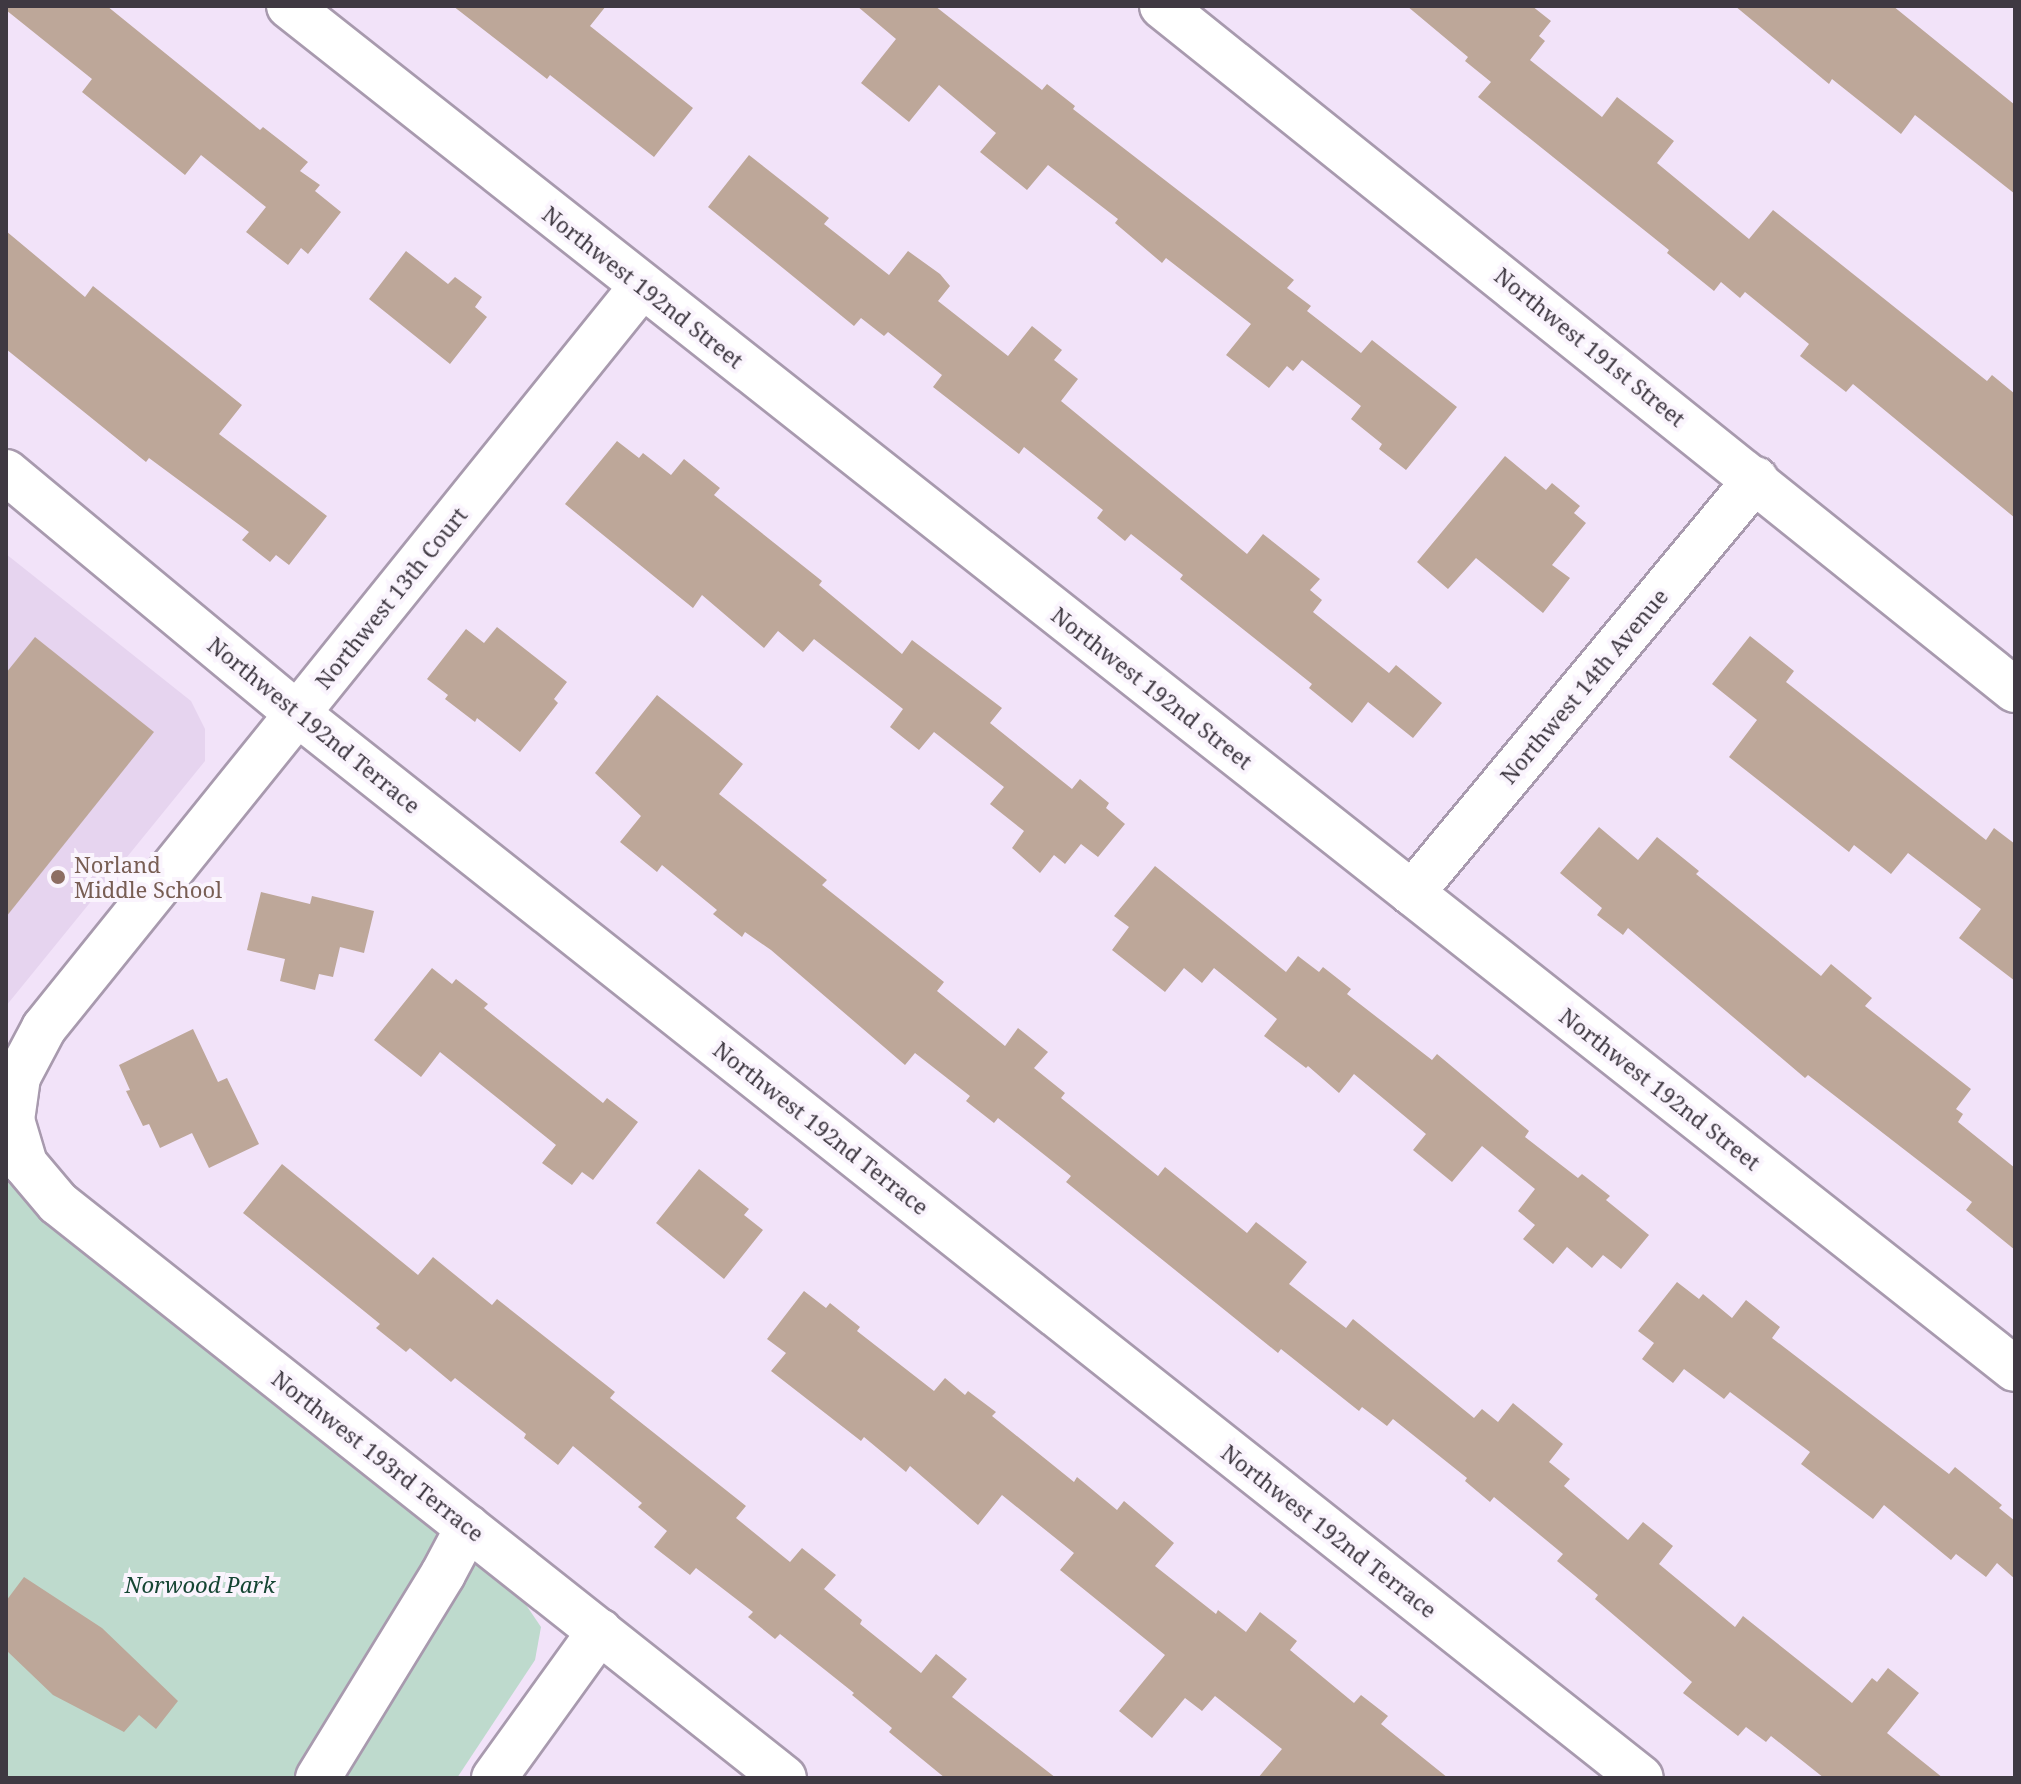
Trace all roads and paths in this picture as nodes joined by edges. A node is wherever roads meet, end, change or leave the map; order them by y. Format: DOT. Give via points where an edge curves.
graph roads {
  1 [pos="289,6"];
  2 [pos="1162,6"];
  3 [pos="642,286"];
  4 [pos="1756,479"];
  5 [pos="11,486"];
  6 [pos="2015,690"];
  7 [pos="298,714"];
  8 [pos="1412,893"];
  9 [pos="12,1108"];
  10 [pos="2015,1369"];
  11 [pos="468,1527"];
  12 [pos="600,1631"];
  13 [pos="318,1778"];
  14 [pos="494,1778"];
  15 [pos="784,1778"];
  16 [pos="1641,1778"];
  1 -- 3 [label="street, Northwest 192nd Street"];
  2 -- 4 [label="street, Northwest 191st Street"];
  3 -- 7 [label="street, Northwest 13th Court"];
  3 -- 8 [label="street, Northwest 192nd Street"];
  4 -- 6 [label="street, Northwest 191st Street"];
  4 -- 8 [label="street, Northwest 14th Avenue"];
  5 -- 7 [label="street, Northwest 192nd Terrace"];
  7 -- 9 [label="street, Northwest 13th Court" via="44,1028 21,1068"];
  7 -- 16 [label="street, Northwest 192nd Terrace"];
  8 -- 10 [label="street, Northwest 192nd Street"];
  9 -- 11 [label="street, Northwest 193rd Terrace" via="21,1156 58,1203"];
  11 -- 12 [label="street, Northwest 193rd Terrace"];
  11 -- 13 [label="street"];
  12 -- 14 [label="street"];
  12 -- 15 [label="street, Northwest 193rd Terrace"];
}
